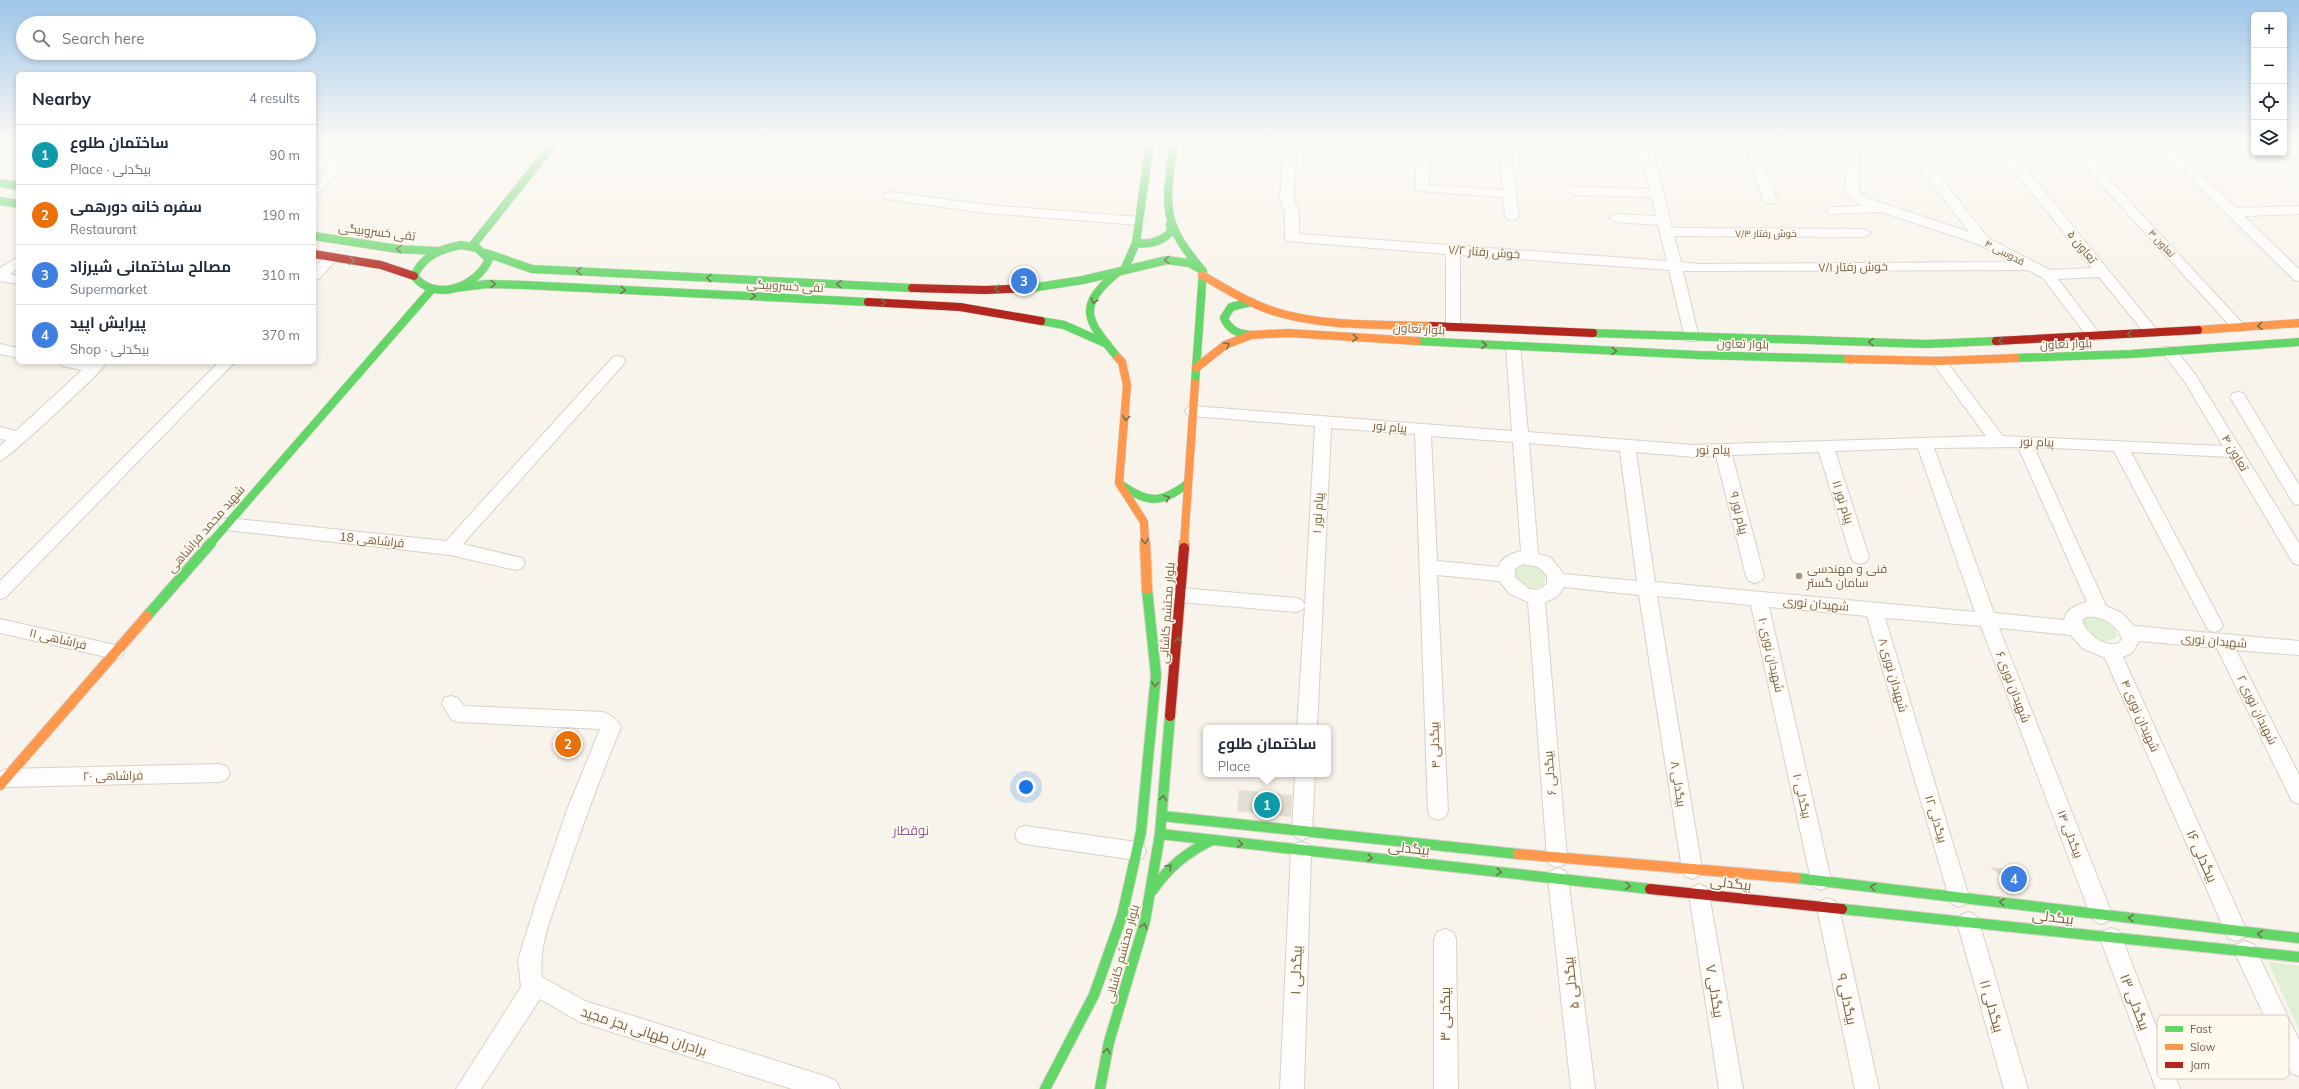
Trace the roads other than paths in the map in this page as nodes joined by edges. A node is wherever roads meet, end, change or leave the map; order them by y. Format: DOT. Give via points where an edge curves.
graph roads {
  1 [pos="515,193"];
  2 [pos="1143,193"];
  3 [pos="1169,193"];
  4 [pos="1297,193"];
  5 [pos="1493,193"];
  6 [pos="1650,193"];
  7 [pos="1658,193"];
  8 [pos="1767,193"];
  9 [pos="1852,193"];
  10 [pos="1946,193"];
  11 [pos="2041,193"];
  12 [pos="2115,193"];
  13 [pos="2213,193"];
  14 [pos="1510,194"];
  15 [pos="890,196"];
  16 [pos="1770,200"];
  17 [pos="0,201"];
  18 [pos="16,204"];
  19 [pos="1883,208"];
  20 [pos="2299,210"];
  21 [pos="1833,211"];
  22 [pos="2232,212"];
  23 [pos="1512,217"];
  24 [pos="1616,218"];
  25 [pos="1139,221"];
  26 [pos="1170,225"];
  27 [pos="1666,226"];
  28 [pos="1864,233"];
  29 [pos="316,236"];
  30 [pos="1983,241"];
  31 [pos="1136,242"];
  32 [pos="472,246"];
  33 [pos="1453,250"];
  34 [pos="438,251"];
  35 [pos="486,253"];
  36 [pos="316,254"];
  37 [pos="332,257"];
  38 [pos="16,263"];
  39 [pos="2293,265"];
  40 [pos="1675,266"];
  41 [pos="2031,266"];
  42 [pos="1121,271"];
  43 [pos="2102,272"];
  44 [pos="1202,273"];
  45 [pos="316,274"];
  46 [pos="2048,275"];
  47 [pos="0,276"];
  48 [pos="414,276"];
  49 [pos="2299,277"];
  50 [pos="16,280"];
  51 [pos="455,288"];
  52 [pos="1036,288"];
  53 [pos="432,289"];
  54 [pos="1047,294"];
  55 [pos="1251,302"];
  56 [pos="1043,312"];
  57 [pos="1030,318"];
  58 [pos="2299,323"];
  59 [pos="1453,326"];
  60 [pos="2240,327"];
  61 [pos="2152,333"];
  62 [pos="1251,335"];
  63 [pos="2094,336"];
  64 [pos="1692,338"];
  65 [pos="2299,342"];
  66 [pos="1108,345"];
  67 [pos="1513,346"];
  68 [pos="0,349"];
  69 [pos="2168,352"];
  70 [pos="16,353"];
  71 [pos="618,361"];
  72 [pos="1938,361"];
  73 [pos="87,364"];
  74 [pos="226,364"];
  75 [pos="97,365"];
  76 [pos="1196,368"];
  77 [pos="2238,397"];
  78 [pos="1193,411"];
  79 [pos="1323,421"];
  80 [pos="1423,430"];
  81 [pos="0,433"];
  82 [pos="20,437"];
  83 [pos="1521,439"];
  84 [pos="1998,441"];
  85 [pos="2023,441"];
  86 [pos="1924,442"];
  87 [pos="2119,445"];
  88 [pos="1627,446"];
  89 [pos="1825,446"];
  90 [pos="1723,450"];
  91 [pos="2235,452"];
  92 [pos="0,455"];
  93 [pos="1119,483"];
  94 [pos="1187,484"];
  95 [pos="2299,499"];
  96 [pos="227,524"];
  97 [pos="450,548"];
  98 [pos="1530,557"];
  99 [pos="1860,557"];
  100 [pos="2299,558"];
  101 [pos="516,563"];
  102 [pos="1429,567"];
  103 [pos="1506,575"];
  104 [pos="1755,576"];
  105 [pos="1557,580"];
  106 [pos="1647,588"];
  107 [pos="0,592"];
  108 [pos="1536,597"];
  109 [pos="1758,598"];
  110 [pos="1181,601"];
  111 [pos="1296,604"];
  112 [pos="1148,606"];
  113 [pos="1874,609"];
  114 [pos="2099,610"];
  115 [pos="1159,616"];
  116 [pos="1170,616"];
  117 [pos="1987,620"];
  118 [pos="2214,625"];
  119 [pos="0,626"];
  120 [pos="2074,628"];
  121 [pos="2129,633"];
  122 [pos="2222,641"];
  123 [pos="2299,648"];
  124 [pos="2111,651"];
  125 [pos="115,652"];
  126 [pos="451,704"];
  127 [pos="1783,711"];
  128 [pos="1307,725"];
  129 [pos="1912,741"];
  130 [pos="2039,755"];
  131 [pos="220,773"];
  132 [pos="1305,777"];
  133 [pos="2168,780"];
  134 [pos="3,782"];
  135 [pos="2295,787"];
  136 [pos="1438,811"];
  137 [pos="1162,816"];
  138 [pos="1025,834"];
  139 [pos="1160,834"];
  140 [pos="1212,840"];
  141 [pos="1301,841"];
  142 [pos="1136,851"];
  143 [pos="1558,868"];
  144 [pos="1692,869"];
  145 [pos="1821,880"];
  146 [pos="1699,894"];
  147 [pos="1959,897"];
  148 [pos="1149,900"];
  149 [pos="1828,908"];
  150 [pos="2101,914"];
  151 [pos="1968,922"];
  152 [pos="2236,931"];
  153 [pos="2111,938"];
  154 [pos="2299,938"];
  155 [pos="1444,939"];
  156 [pos="2245,951"];
  157 [pos="2299,957"];
  158 [pos="532,989"];
  159 [pos="2275,1015"];
  160 [pos="2289,1044"];
  161 [pos="2157,1060"];
  162 [pos="2299,1065"];
  163 [pos="2164,1079"];
  164 [pos="468,1089"];
  165 [pos="828,1089"];
  166 [pos="1045,1089"];
  167 [pos="1100,1089"];
  168 [pos="1292,1089"];
  169 [pos="1446,1089"];
  170 [pos="1583,1089"];
  171 [pos="1731,1089"];
  172 [pos="1867,1089"];
  173 [pos="2016,1089"];
  174 [pos="2168,1089"];
  1 -- 32 [label="main road"];
  2 -- 25 [label="main road"];
  3 -- 26 [label="main road" via="1167,212"];
  4 -- 33 [label="street, خوش رفتار ۷/۲" via="1297,202 1292,212 1292,238"];
  5 -- 14 [label="street"];
  6 -- 7 [label="street"];
  7 -- 27 [label="street"];
  8 -- 16 [label="street"];
  9 -- 19 [label="street" via="1865,202"];
  10 -- 30 [label="street, قدوسی ۴"];
  11 -- 43 [label="street, تعاون ۵"];
  12 -- 60 [label="street, تعاون ۳"];
  13 -- 22 [label="street"];
  14 -- 23 [label="street"];
  15 -- 25 [label="street" via="987,209"];
  17 -- 18 [label="main road"];
  19 -- 21 [label="street"];
  19 -- 30 [label="street"];
  20 -- 22 [label="street"];
  22 -- 39 [label="street"];
  24 -- 27 [label="street, خوش رفتار ۷/۳"];
  25 -- 31 [label="main road"];
  26 -- 31 [label="main road" via="1171,232 1162,240 1147,244"];
  26 -- 44 [label="main road"];
  27 -- 28 [label="street, خوش رفتار ۷/۳"];
  27 -- 40 [label="street"];
  34 -- 29 [label="main road, تقی خسروبیگی, one-way" via="398,249"];
  30 -- 41 [label="street, قدوسی ۴"];
  31 -- 42 [label="main road"];
  32 -- 34 [label="main road" via="455,246"];
  32 -- 35 [label="main road, تقی خسروبیگی"];
  33 -- 40 [label="street, خوش رفتار ۷/۲"];
  33 -- 59 [label="street"];
  34 -- 48 [label="main road" via="420,262"];
  35 -- 51 [label="main road" via="489,258 484,272 476,279"];
  52 -- 35 [label="main road, تقی خسروبیگی, one-way" via="964,290 532,269"];
  36 -- 37 [label="main road"];
  37 -- 45 [label="street"];
  37 -- 48 [label="main road, one-way" via="381,265"];
  38 -- 47 [label="street"];
  39 -- 49 [label="street"];
  40 -- 41 [label="street, خوش رفتار ۷/۱"];
  40 -- 64 [label="street"];
  41 -- 46 [label="street, قدوسی ۴"];
  44 -- 42 [label="main road, بلوار تعاون, one-way" via="1193,264 1171,259 1148,261"];
  42 -- 52 [label="main road, تقی خسروبیگی" via="1075,283"];
  42 -- 66 [label="main road, one-way" via="1101,285 1093,298 1090,315 1095,331"];
  43 -- 46 [label="street"];
  43 -- 61 [label="street, تعاون ۵"];
  44 -- 55 [label="main road, بلوار تعاون"];
  44 -- 76 [label="main road, بلوار محتشم کاشانی"];
  46 -- 63 [label="street"];
  47 -- 50 [label="street"];
  48 -- 53 [label="main road" via="416,282"];
  51 -- 53 [label="main road, تقی خسروبیگی"];
  51 -- 57 [label="main road, تقی خسروبیگی, one-way" via="487,284 524,285 960,307"];
  52 -- 54 [label="main road"];
  53 -- 96 [label="main road, شهید محمد فراشاهی"];
  55 -- 59 [label="main road, بلوار تعاون" via="1287,315 1352,322"];
  55 -- 62 [label="main road" via="1230,308 1224,318 1225,323 1235,332"];
  56 -- 57 [label="main road"];
  57 -- 66 [label="main road, تقی خسروبیگی" via="1064,325"];
  58 -- 60 [label="main road, بلوار تعاون, one-way"];
  59 -- 64 [label="main road, بلوار تعاون"];
  60 -- 61 [label="main road, بلوار تعاون"];
  61 -- 63 [label="main road, بلوار تعاون, one-way"];
  61 -- 69 [label="main road"];
  62 -- 67 [label="main road, بلوار تعاون, one-way" via="1288,333"];
  76 -- 62 [label="main road, بلوار تعاون, one-way" via="1225,345"];
  63 -- 64 [label="main road, بلوار تعاون, one-way" via="1926,344"];
  65 -- 69 [label="main road, بلوار تعاون"];
  66 -- 93 [label="main road, one-way" via="1122,362 1127,385"];
  67 -- 72 [label="main road, بلوار تعاون, one-way" via="1698,355"];
  67 -- 83 [label="street"];
  68 -- 70 [label="street"];
  69 -- 72 [label="main road, بلوار تعاون"];
  69 -- 91 [label="street, تعاون ۴" via="2190,378"];
  71 -- 97 [label="street"];
  72 -- 84 [label="street"];
  73 -- 75 [label="street"];
  74 -- 107 [label="street"];
  75 -- 82 [label="street"];
  76 -- 78 [label="main road, بلوار محتشم کاشانی"];
  77 -- 95 [label="street"];
  78 -- 79 [label="street, پیام نور"];
  78 -- 94 [label="main road, بلوار محتشم کاشانی"];
  79 -- 80 [label="street, پیام نور"];
  79 -- 128 [label="street, پیام نور ۱"];
  80 -- 83 [label="street, پیام نور"];
  80 -- 102 [label="street, بیگدلی ۴"];
  81 -- 82 [label="street"];
  82 -- 92 [label="street"];
  83 -- 88 [label="street, پیام نور"];
  83 -- 98 [label="street"];
  84 -- 85 [label="street, پیام نور"];
  84 -- 86 [label="street, پیام نور"];
  85 -- 87 [label="street, پیام نور"];
  85 -- 114 [label="street"];
  86 -- 89 [label="street, پیام نور"];
  86 -- 117 [label="street, شهیدان نوری ۶"];
  87 -- 91 [label="street, پیام نور"];
  87 -- 118 [label="street"];
  88 -- 90 [label="street, پیام نور" via="1693,451"];
  88 -- 106 [label="street, بیگدلی ۸"];
  89 -- 90 [label="street, پیام نور"];
  89 -- 99 [label="street, پیام نور ۱۱"];
  90 -- 104 [label="street, پیام نور ۹"];
  91 -- 100 [label="street, تعاون ۴"];
  93 -- 94 [label="main road, one-way" via="1134,495 1146,500 1171,497"];
  93 -- 112 [label="main road, بلوار محتشم کاشانی, one-way" via="1144,522"];
  94 -- 110 [label="main road, بلوار محتشم کاشانی"];
  96 -- 97 [label="street, فراشاهی 18"];
  96 -- 125 [label="main road, شهید محمد فراشاهی"];
  97 -- 101 [label="street, فراشاهی 18"];
  98 -- 103 [label="street" via="1512,561 1507,566"];
  98 -- 105 [label="street" via="1550,567"];
  102 -- 103 [label="street"];
  102 -- 136 [label="street, بیگدلی ۴"];
  103 -- 108 [label="street" via="1509,585 1515,590"];
  105 -- 106 [label="street, شهیدان نوری"];
  105 -- 108 [label="street" via="1552,591"];
  106 -- 109 [label="street, شهیدان نوری"];
  106 -- 144 [label="street, بیگدلی ۸"];
  108 -- 143 [label="street, بیگدلی ۶"];
  109 -- 113 [label="street, شهیدان نوری"];
  109 -- 127 [label="street, شهیدان نوری ۱۰"];
  110 -- 111 [label="street"];
  110 -- 116 [label="main road"];
  137 -- 110 [label="main road, بلوار محتشم کاشانی, one-way"];
  112 -- 115 [label="main road"];
  112 -- 142 [label="main road, بلوار محتشم کاشانی, one-way" via="1156,675 1141,832"];
  113 -- 117 [label="street, شهیدان نوری"];
  113 -- 129 [label="street, شهیدان نوری ۸"];
  114 -- 120 [label="street" via="2090,609 2076,613 2073,618"];
  114 -- 121 [label="street" via="2118,619"];
  117 -- 120 [label="street, شهیدان نوری"];
  117 -- 130 [label="street, شهیدان نوری ۶"];
  119 -- 125 [label="street, فراشاهی ۱۱"];
  120 -- 124 [label="street" via="2090,644"];
  121 -- 122 [label="street, شهیدان نوری"];
  121 -- 124 [label="street" via="2129,645 2124,649"];
  122 -- 123 [label="street, شهیدان نوری"];
  122 -- 135 [label="street, شهیدان نوری ۲"];
  124 -- 133 [label="street, شهیدان نوری ۴"];
  125 -- 134 [label="main road, شهید محمد فراشاهی"];
  126 -- 158 [label="street" via="460,714 603,720 611,727 577,810 546,902 529,960"];
  127 -- 145 [label="street, بیگدلی ۱۰"];
  129 -- 147 [label="street, بیگدلی ۱۲"];
  130 -- 150 [label="street, بیگدلی ۱۴"];
  131 -- 134 [label="street, فراشاهی ۲۰"];
  132 -- 141 [label="street, بیگدلی ۱"];
  133 -- 152 [label="street, بیگدلی ۱۶"];
  137 -- 139 [label="main road, بلوار محتشم کاشانی"];
  137 -- 141 [label="main road, بیگدلی"];
  138 -- 142 [label="street"];
  139 -- 140 [label="main road, بیگدلی"];
  139 -- 148 [label="main road, بلوار محتشم کاشانی"];
  140 -- 141 [label="main road, بیگدلی, one-way"];
  148 -- 140 [label="main road, one-way" via="1160,878 1177,859"];
  141 -- 143 [label="main road, بیگدلی, one-way"];
  141 -- 143 [label="main road, بیگدلی"];
  141 -- 168 [label="street, بیگدلی ۱"];
  142 -- 166 [label="main road, بلوار محتشم کاشانی" via="1122,916 1094,996"];
  143 -- 144 [label="main road, بیگدلی"];
  143 -- 146 [label="main road, بیگدلی, one-way"];
  143 -- 170 [label="street, بیگدلی ۵"];
  144 -- 145 [label="main road, بیگدلی"];
  147 -- 145 [label="main road, بیگدلی, one-way"];
  145 -- 149 [label="main road"];
  146 -- 149 [label="main road, بیگدلی"];
  146 -- 171 [label="street, بیگدلی ۷"];
  150 -- 147 [label="main road, بیگدلی, one-way"];
  147 -- 151 [label="main road"];
  167 -- 148 [label="main road, بلوار محتشم کاشانی, one-way" via="1109,1042"];
  149 -- 151 [label="main road, بیگدلی"];
  149 -- 172 [label="street, بیگدلی ۹"];
  152 -- 150 [label="main road, بیگدلی, one-way"];
  150 -- 153 [label="main road"];
  151 -- 153 [label="main road, بیگدلی"];
  151 -- 173 [label="street, بیگدلی ۱۱"];
  154 -- 152 [label="main road, بیگدلی, one-way"];
  152 -- 156 [label="main road"];
  153 -- 156 [label="main road, بیگدلی"];
  153 -- 161 [label="street, بیگدلی ۱۳"];
  155 -- 169 [label="street, بیگدلی ۳"];
  156 -- 157 [label="main road, بیگدلی"];
  156 -- 159 [label="street"];
  158 -- 164 [label="street"];
  158 -- 165 [label="street, برادران طهانی بجز مجید" via="542,988 580,1011"];
  160 -- 162 [label="street"];
  163 -- 174 [label="street, بیگدلی ۱۳"];
}
